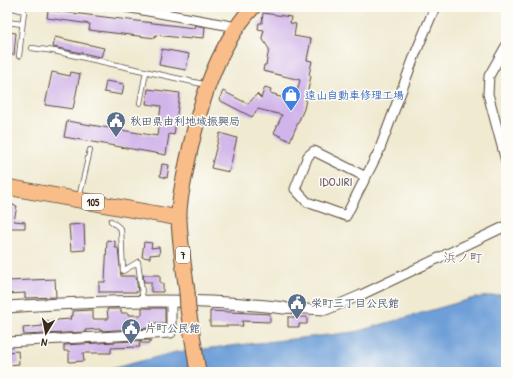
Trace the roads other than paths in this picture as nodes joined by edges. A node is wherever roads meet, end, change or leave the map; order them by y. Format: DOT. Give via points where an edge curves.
graph roads {
  1 [pos="10,7"];
  2 [pos="126,7"];
  3 [pos="253,7"];
  4 [pos="435,7"];
  5 [pos="152,9"];
  6 [pos="7,22"];
  7 [pos="22,24"];
  8 [pos="237,27"];
  9 [pos="506,46"];
  10 [pos="32,48"];
  11 [pos="19,56"];
  12 [pos="146,72"];
  13 [pos="208,86"];
  14 [pos="140,103"];
  15 [pos="90,150"];
  16 [pos="506,161"];
  17 [pos="366,177"];
  18 [pos="7,187"];
  19 [pos="79,200"];
  20 [pos="179,218"];
  21 [pos="111,221"];
  22 [pos="506,226"];
  23 [pos="143,301"];
  24 [pos="171,301"];
  25 [pos="7,307"];
  26 [pos="284,308"];
  27 [pos="7,342"];
  28 [pos="198,372"];
  1 -- 7 [label="lane" via="24,12"];
  2 -- 5 [label="street"];
  3 -- 8 [label="highway, 7"];
  4 -- 17 [label="street" via="379,151"];
  5 -- 8 [label="street"];
  6 -- 7 [label="lane"];
  7 -- 11 [label="lane"];
  8 -- 13 [label="highway, 7"];
  9 -- 16 [label="street" via="490,76 488,94"];
  10 -- 12 [label="lane"];
  12 -- 13 [label="lane"];
  12 -- 14 [label="lane"];
  13 -- 20 [label="highway, 7" via="194,126"];
  15 -- 19 [label="lane"];
  17 -- 17 [label="street" via="346,216 307,202 295,189 308,156 314,151"];
  18 -- 19 [label="highway, 105"];
  19 -- 20 [label="highway, 105"];
  20 -- 28 [label="highway, 7, bridge" via="188,309"];
  21 -- 23 [label="lane" via="121,229 123,271 138,262"];
  22 -- 26 [label="street" via="326,310"];
  23 -- 24 [label="street"];
  23 -- 25 [label="street"];
  24 -- 26 [label="street"];
  24 -- 27 [label="street" via="171,332"];
}
